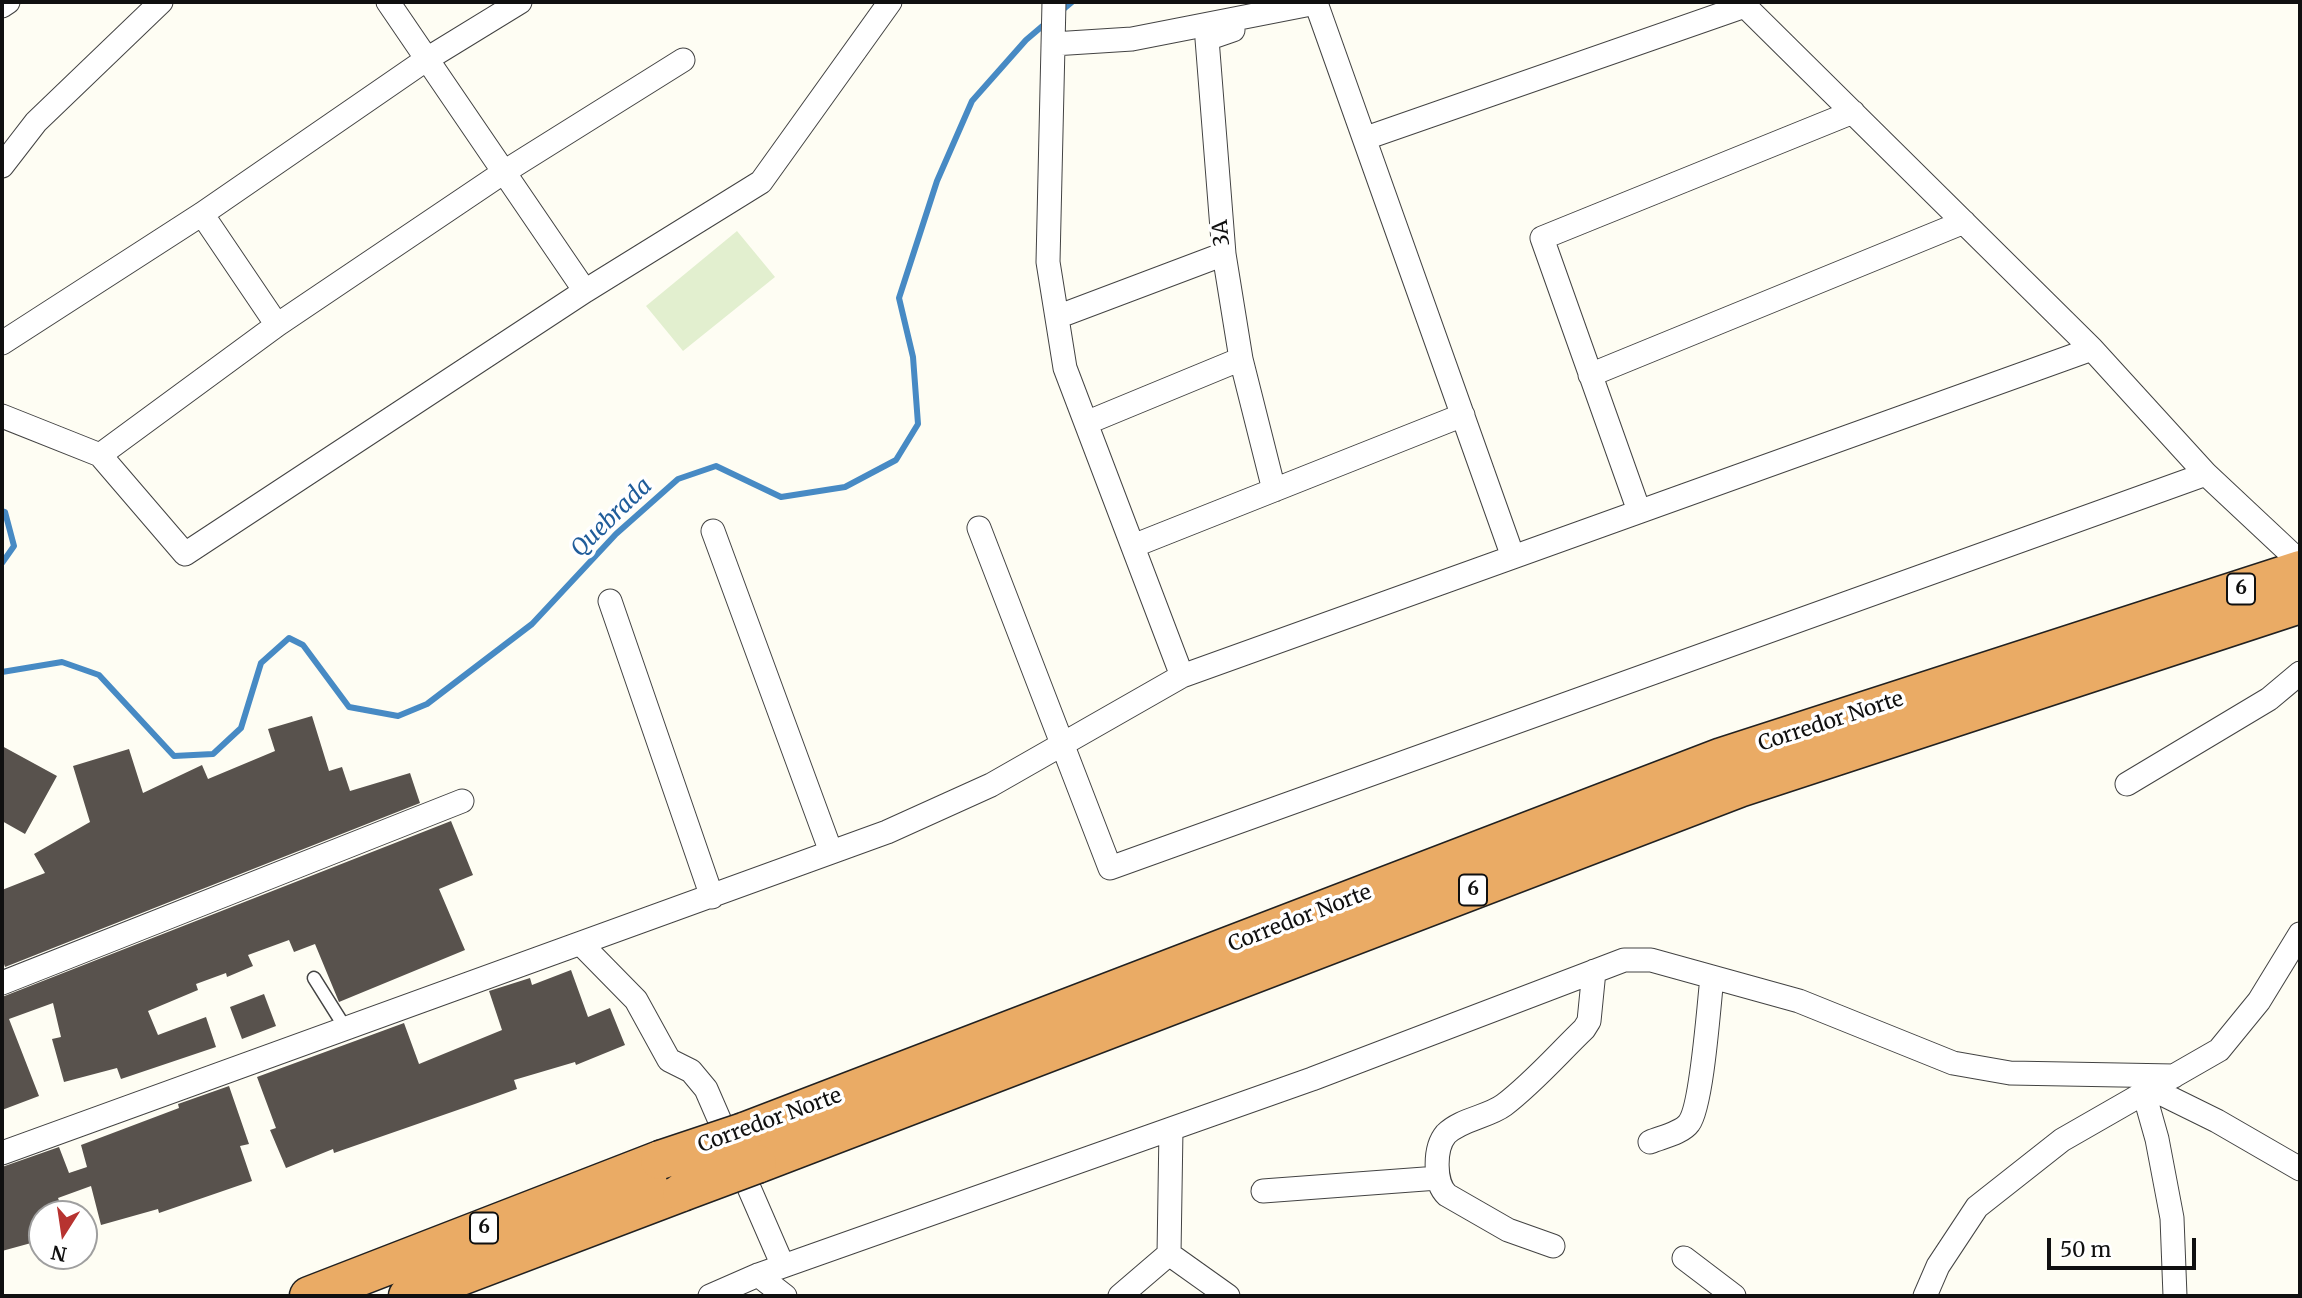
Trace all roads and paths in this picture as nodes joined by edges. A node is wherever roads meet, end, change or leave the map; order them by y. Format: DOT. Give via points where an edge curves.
graph roads {
  1 [pos="8,2"];
  2 [pos="161,2"];
  3 [pos="388,2"];
  4 [pos="520,2"];
  5 [pos="890,2"];
  6 [pos="1054,2"];
  7 [pos="1743,4"];
  8 [pos="2,6"];
  9 [pos="1270,13"];
  10 [pos="1053,39"];
  11 [pos="427,59"];
  12 [pos="683,60"];
  13 [pos="1853,112"];
  14 [pos="1366,138"];
  15 [pos="2,166"];
  16 [pos="503,172"];
  17 [pos="202,214"];
  18 [pos="1964,222"];
  19 [pos="1224,254"];
  20 [pos="585,291"];
  21 [pos="1057,317"];
  22 [pos="277,325"];
  23 [pos="2,343"];
  24 [pos="2092,349"];
  25 [pos="1241,359"];
  26 [pos="1590,375"];
  27 [pos="1463,415"];
  28 [pos="2,416"];
  29 [pos="1086,422"];
  30 [pos="100,455"];
  31 [pos="2206,474"];
  32 [pos="1275,490"];
  33 [pos="1639,511"];
  34 [pos="979,528"];
  35 [pos="713,531"];
  36 [pos="1133,546"];
  37 [pos="1513,557"];
  38 [pos="2300,562"];
  39 [pos="2300,570"];
  40 [pos="610,601"];
  41 [pos="2300,604"];
  42 [pos="2188,623"];
  43 [pos="2300,673"];
  44 [pos="1182,676"];
  45 [pos="1062,742"];
  46 [pos="2127,784"];
  47 [pos="462,801"];
  48 [pos="831,852"];
  49 [pos="712,897"];
  50 [pos="2300,934"];
  51 [pos="581,944"];
  52 [pos="1594,971"];
  53 [pos="1712,977"];
  54 [pos="314,978"];
  55 [pos="2,983"];
  56 [pos="346,1029"];
  57 [pos="2175,1076"];
  58 [pos="2148,1091"];
  59 [pos="1171,1129"];
  60 [pos="1650,1142"];
  61 [pos="750,1148"];
  62 [pos="2,1153"];
  63 [pos="2300,1169"];
  64 [pos="1437,1178"];
  65 [pos="1264,1191"];
  66 [pos="1553,1246"];
  67 [pos="1170,1254"];
  68 [pos="1684,1258"];
  69 [pos="783,1266"];
  70 [pos="758,1275"];
  71 [pos="309,1296"];
  72 [pos="408,1296"];
  73 [pos="710,1296"];
  74 [pos="785,1296"];
  75 [pos="1120,1296"];
  76 [pos="1227,1296"];
  77 [pos="1734,1296"];
  78 [pos="1925,1296"];
  79 [pos="2175,1296"];
  1 -- 8 [label="street"];
  2 -- 15 [label="street" via="36,122"];
  3 -- 11 [label="street"];
  4 -- 11 [label="street"];
  5 -- 20 [label="street" via="761,183"];
  6 -- 10 [label="street"];
  7 -- 13 [label="street"];
  7 -- 14 [label="street"];
  9 -- 10 [label="street" via="1132,40"];
  9 -- 14 [label="street" via="1316,3"];
  9 -- 19 [label="street, 3A" via="1259,22 1207,39"];
  10 -- 21 [label="street" via="1048,262"];
  11 -- 16 [label="street"];
  11 -- 17 [label="street"];
  12 -- 16 [label="street"];
  13 -- 18 [label="street"];
  13 -- 26 [label="street" via="1542,238"];
  14 -- 27 [label="street"];
  16 -- 20 [label="street"];
  16 -- 22 [label="street"];
  17 -- 22 [label="street"];
  17 -- 23 [label="street"];
  18 -- 24 [label="street"];
  18 -- 26 [label="street"];
  19 -- 21 [label="street"];
  19 -- 25 [label="street, 3A"];
  20 -- 30 [label="street" via="185,554"];
  21 -- 29 [label="street" via="1065,368"];
  22 -- 30 [label="street"];
  24 -- 31 [label="street"];
  24 -- 33 [label="street"];
  25 -- 29 [label="street"];
  25 -- 32 [label="street, 3A"];
  26 -- 33 [label="street"];
  27 -- 32 [label="street"];
  27 -- 37 [label="street"];
  28 -- 30 [label="street"];
  29 -- 36 [label="street"];
  31 -- 38 [label="street"];
  31 -- 45 [label="street" via="1110,868"];
  32 -- 36 [label="street"];
  33 -- 37 [label="street"];
  34 -- 45 [label="street"];
  35 -- 48 [label="street"];
  36 -- 44 [label="street"];
  37 -- 44 [label="street"];
  39 -- 42 [label="highway, Corredor Norte / 6"];
  40 -- 49 [label="street"];
  41 -- 42 [label="highway, Corredor Norte / 6"];
  42 -- 61 [label="highway, Corredor Norte / 6" via="1722,757"];
  43 -- 46 [label="street" via="2269,699"];
  44 -- 45 [label="street"];
  45 -- 48 [label="street" via="990,785"];
  47 -- 55 [label="street"];
  48 -- 49 [label="street"];
  49 -- 51 [label="street"];
  50 -- 57 [label="street" via="2259,1001 2219,1050"];
  51 -- 56 [label="street"];
  51 -- 69 [label="street" via="636,1000 669,1060 691,1071 706,1089"];
  52 -- 53 [label="street" via="1623,960 1651,960"];
  52 -- 59 [label="street"];
  52 -- 64 [label="street" via="1589,1021 1584,1029 1503,1106 1445,1136"];
  53 -- 57 [label="street" via="1799,1001 1953,1063 2010,1073"];
  53 -- 60 [label="street" via="1692,1118 1682,1129"];
  54 -- 56 [label="lane"];
  56 -- 62 [label="street"];
  57 -- 58 [label="street"];
  58 -- 63 [label="street" via="2217,1121"];
  58 -- 78 [label="street" via="2063,1140 1977,1206 1938,1266"];
  58 -- 79 [label="street" via="2172,1218"];
  59 -- 67 [label="street"];
  59 -- 69 [label="street"];
  61 -- 71 [label="highway, Corredor Norte / 6, bridge" via="660,1160"];
  61 -- 72 [label="highway, Corredor Norte / 6, bridge" via="682,1192"];
  64 -- 65 [label="street"];
  64 -- 66 [label="street" via="1447,1195 1487,1219"];
  67 -- 75 [label="street"];
  67 -- 76 [label="street"];
  68 -- 77 [label="street"];
  69 -- 70 [label="street"];
  70 -- 73 [label="street"];
  70 -- 74 [label="street"];
}
